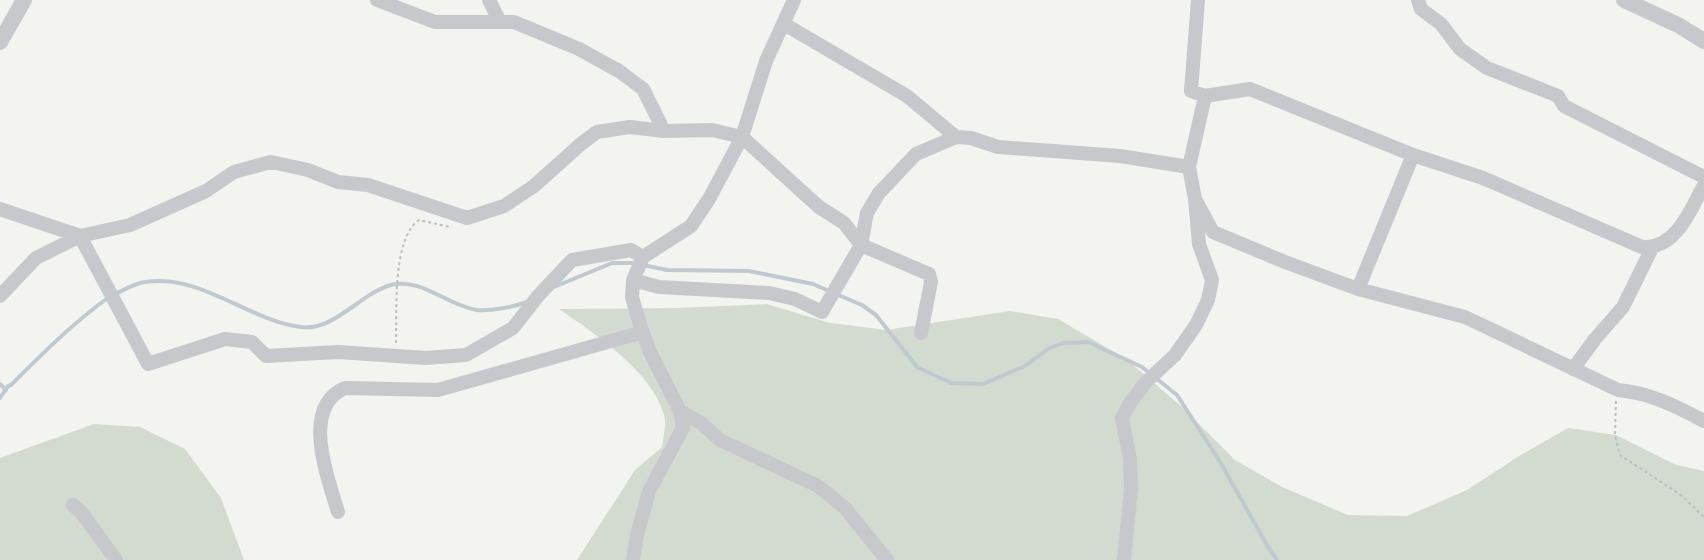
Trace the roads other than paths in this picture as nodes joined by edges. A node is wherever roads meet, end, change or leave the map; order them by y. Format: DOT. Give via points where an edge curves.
graph roads {
  1 [pos="24,0"];
  2 [pos="377,0"];
  3 [pos="489,0"];
  4 [pos="794,0"];
  5 [pos="1198,0"];
  6 [pos="1418,0"];
  7 [pos="1624,0"];
  8 [pos="500,22"];
  9 [pos="784,24"];
  10 [pos="1704,41"];
  11 [pos="0,42"];
  12 [pos="1205,96"];
  13 [pos="664,131"];
  14 [pos="742,136"];
  15 [pos="956,137"];
  16 [pos="1413,155"];
  17 [pos="1189,167"];
  18 [pos="1704,177"];
  19 [pos="1704,185"];
  20 [pos="1195,199"];
  21 [pos="0,209"];
  22 [pos="80,236"];
  23 [pos="861,245"];
  24 [pos="1652,248"];
  25 [pos="643,257"];
  26 [pos="633,280"];
  27 [pos="1358,289"];
  28 [pos="0,296"];
  29 [pos="643,332"];
  30 [pos="921,333"];
  31 [pos="1573,369"];
  32 [pos="680,411"];
  33 [pos="1704,421"];
  34 [pos="73,505"];
  35 [pos="338,512"];
  36 [pos="116,560"];
  37 [pos="633,560"];
  38 [pos="887,560"];
  39 [pos="1124,560"];
  1 -- 11 [label="street"];
  2 -- 8 [label="street" via="435,22"];
  3 -- 8 [label="street"];
  4 -- 9 [label="street"];
  5 -- 12 [label="street" via="1191,91"];
  6 -- 18 [label="street" via="1421,9 1441,24 1460,49 1487,68 1558,96 1564,106"];
  7 -- 10 [label="street"];
  8 -- 13 [label="street" via="514,22 579,49 619,71 643,89"];
  9 -- 14 [label="street" via="766,61"];
  9 -- 15 [label="street" via="907,96"];
  12 -- 16 [label="street" via="1250,89"];
  12 -- 17 [label="street"];
  13 -- 14 [label="street" via="712,130"];
  13 -- 22 [label="street" via="630,127 597,132 527,191 504,206 467,218 368,185 338,182 271,162 234,172 206,191 130,225"];
  14 -- 23 [label="street" via="819,207 844,223"];
  14 -- 25 [label="street" via="691,226"];
  15 -- 17 [label="street" via="998,147 1119,156"];
  15 -- 23 [label="street" via="916,154 879,193 867,213"];
  16 -- 24 [label="street" via="1483,178 1642,248"];
  16 -- 27 [label="street"];
  17 -- 20 [label="street"];
  19 -- 24 [label="street" via="1681,226 1666,242"];
  20 -- 27 [label="street" via="1213,232"];
  20 -- 39 [label="street" via="1199,244 1212,280 1196,325 1175,356 1146,382 1122,418 1131,488"];
  21 -- 22 [label="street"];
  22 -- 25 [label="street" via="148,364 225,339 252,342 266,356 338,352 426,358 466,355 513,328 572,260 631,250"];
  22 -- 28 [label="street" via="36,258"];
  23 -- 26 [label="street" via="822,312 769,292 658,287"];
  23 -- 30 [label="street" via="929,274 931,282"];
  24 -- 31 [label="street" via="1623,307"];
  25 -- 26 [label="street"];
  26 -- 29 [label="street" via="632,297"];
  27 -- 31 [label="street" via="1465,317"];
  29 -- 32 [label="street"];
  29 -- 35 [label="street" via="438,390 345,388 336,392 327,401 322,415 320,447"];
  31 -- 33 [label="street" via="1618,390 1640,392 1673,405"];
  32 -- 37 [label="street" via="683,428 650,491"];
  32 -- 38 [label="street" via="720,440 818,486 845,508"];
  34 -- 36 [label="street"];
}
